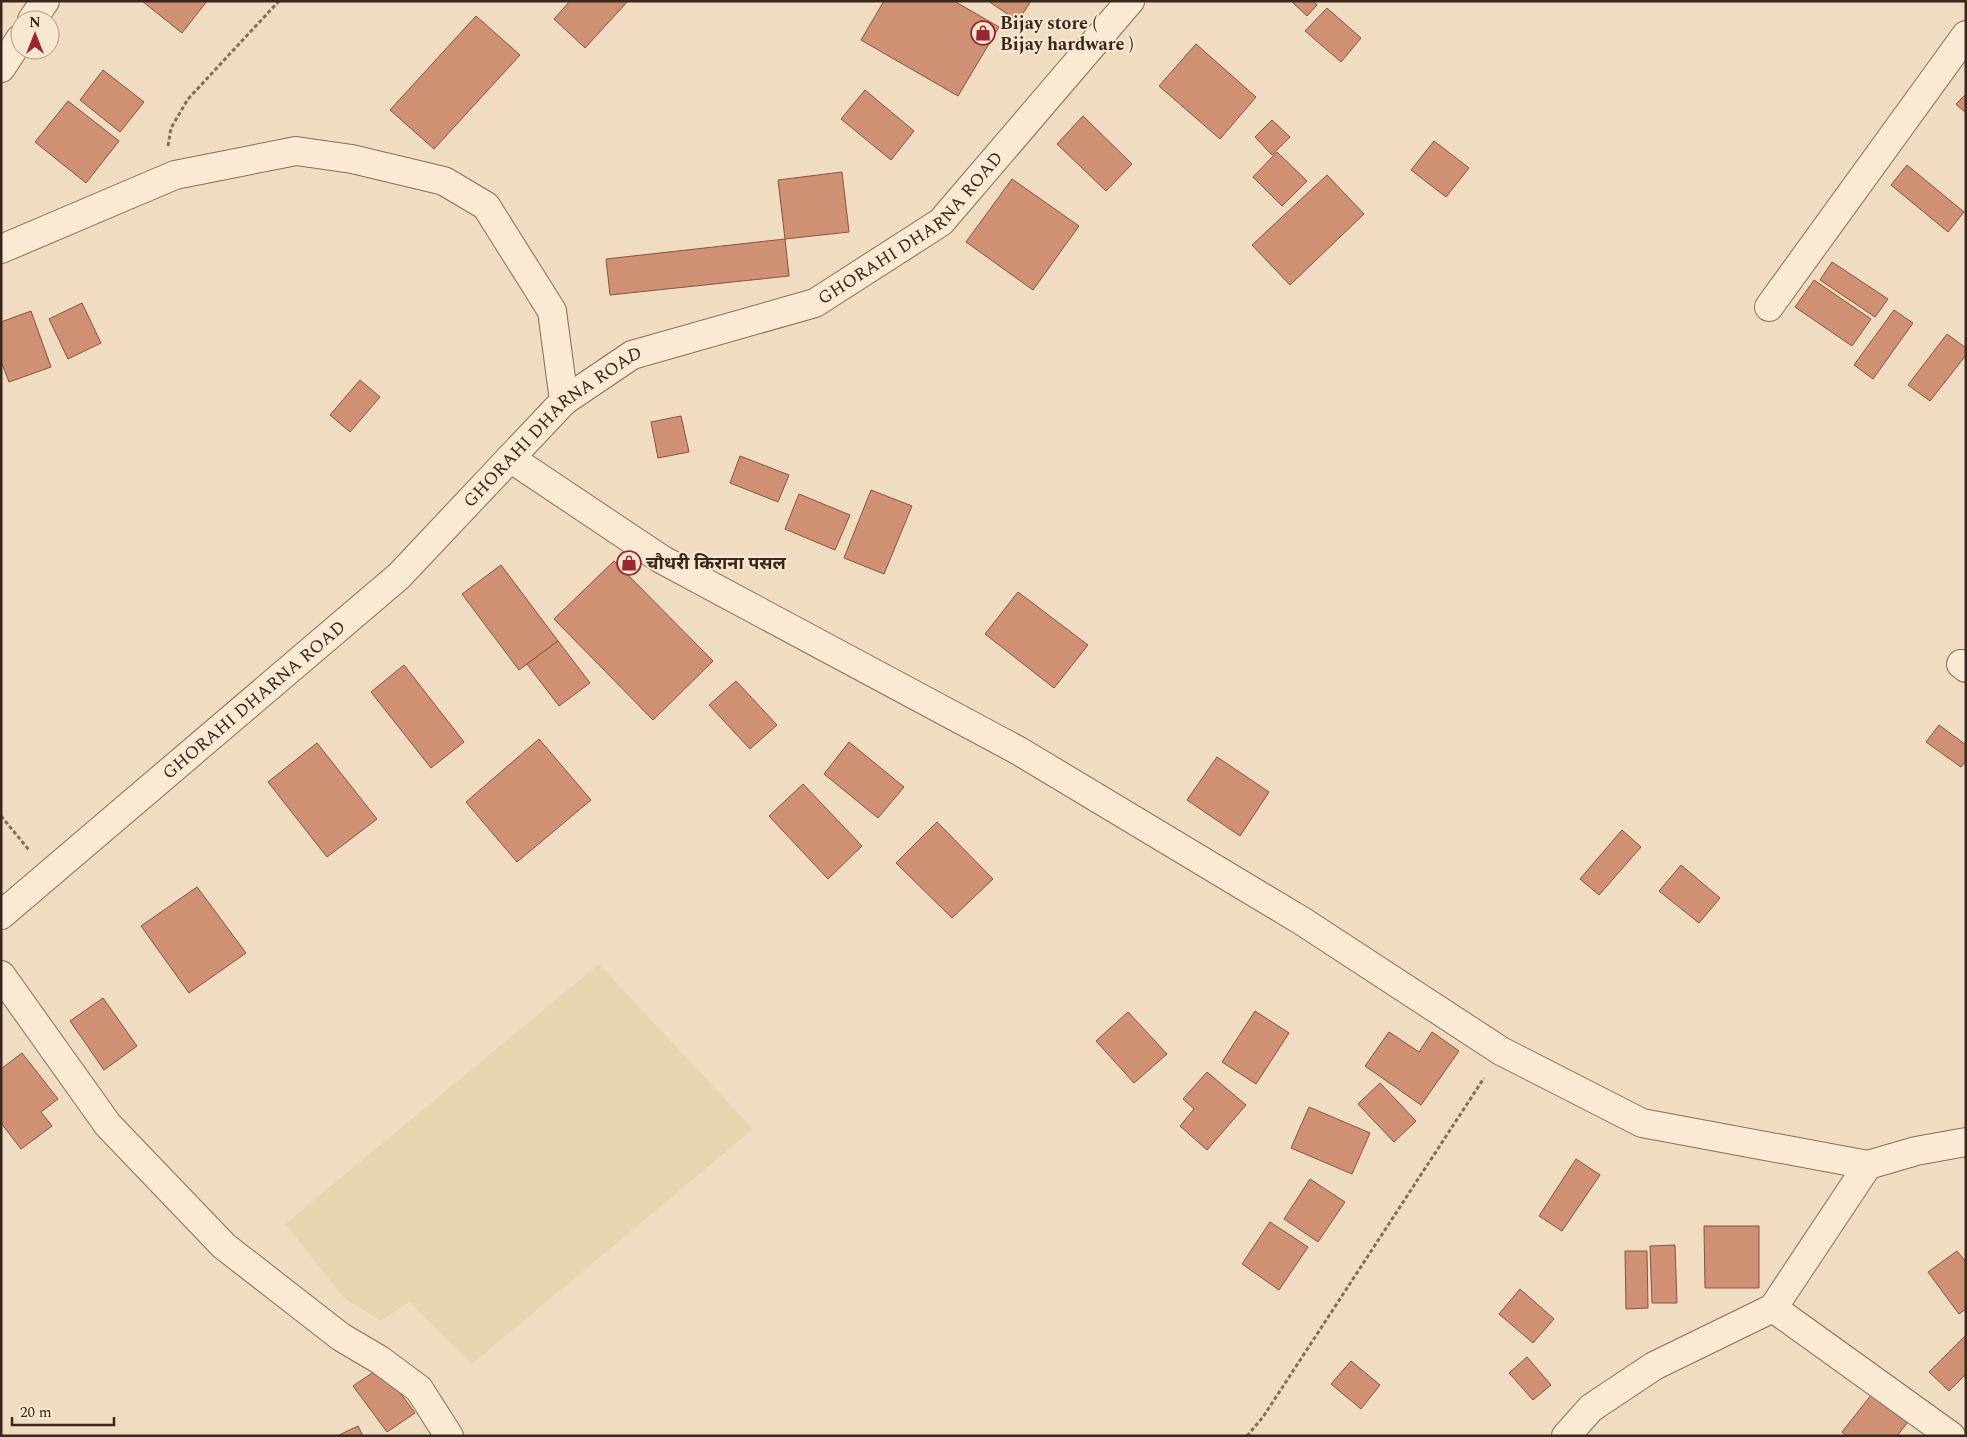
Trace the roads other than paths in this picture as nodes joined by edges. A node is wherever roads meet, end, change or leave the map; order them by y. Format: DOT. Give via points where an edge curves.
graph roads {
  1 [pos="1130,1"];
  2 [pos="1966,35"];
  3 [pos="10,54"];
  4 [pos="1,68"];
  5 [pos="1,249"];
  6 [pos="1769,307"];
  7 [pos="564,401"];
  8 [pos="510,458"];
  9 [pos="1,916"];
  10 [pos="1,975"];
  11 [pos="1966,1142"];
  12 [pos="1868,1165"];
  13 [pos="1773,1308"];
  14 [pos="449,1436"];
  15 [pos="1566,1436"];
  16 [pos="1951,1436"];
  1 -- 7 [label="street, GHORAHI DHARNA ROAD" via="941,222 815,303 632,355"];
  2 -- 6 [label="street"];
  3 -- 4 [label="street"];
  5 -- 7 [label="street" via="175,175 296,151 352,159 444,181 486,206 552,311"];
  7 -- 8 [label="street, GHORAHI DHARNA ROAD"];
  8 -- 9 [label="street, GHORAHI DHARNA ROAD" via="399,576"];
  8 -- 12 [label="street" via="661,559 1020,751 1302,921 1501,1051 1642,1123"];
  10 -- 14 [label="street" via="108,1125 224,1246 341,1337 419,1389"];
  11 -- 12 [label="street" via="1916,1151"];
  12 -- 13 [label="street"];
  13 -- 15 [label="street" via="1654,1366 1591,1408"];
  13 -- 16 [label="street"];
}
